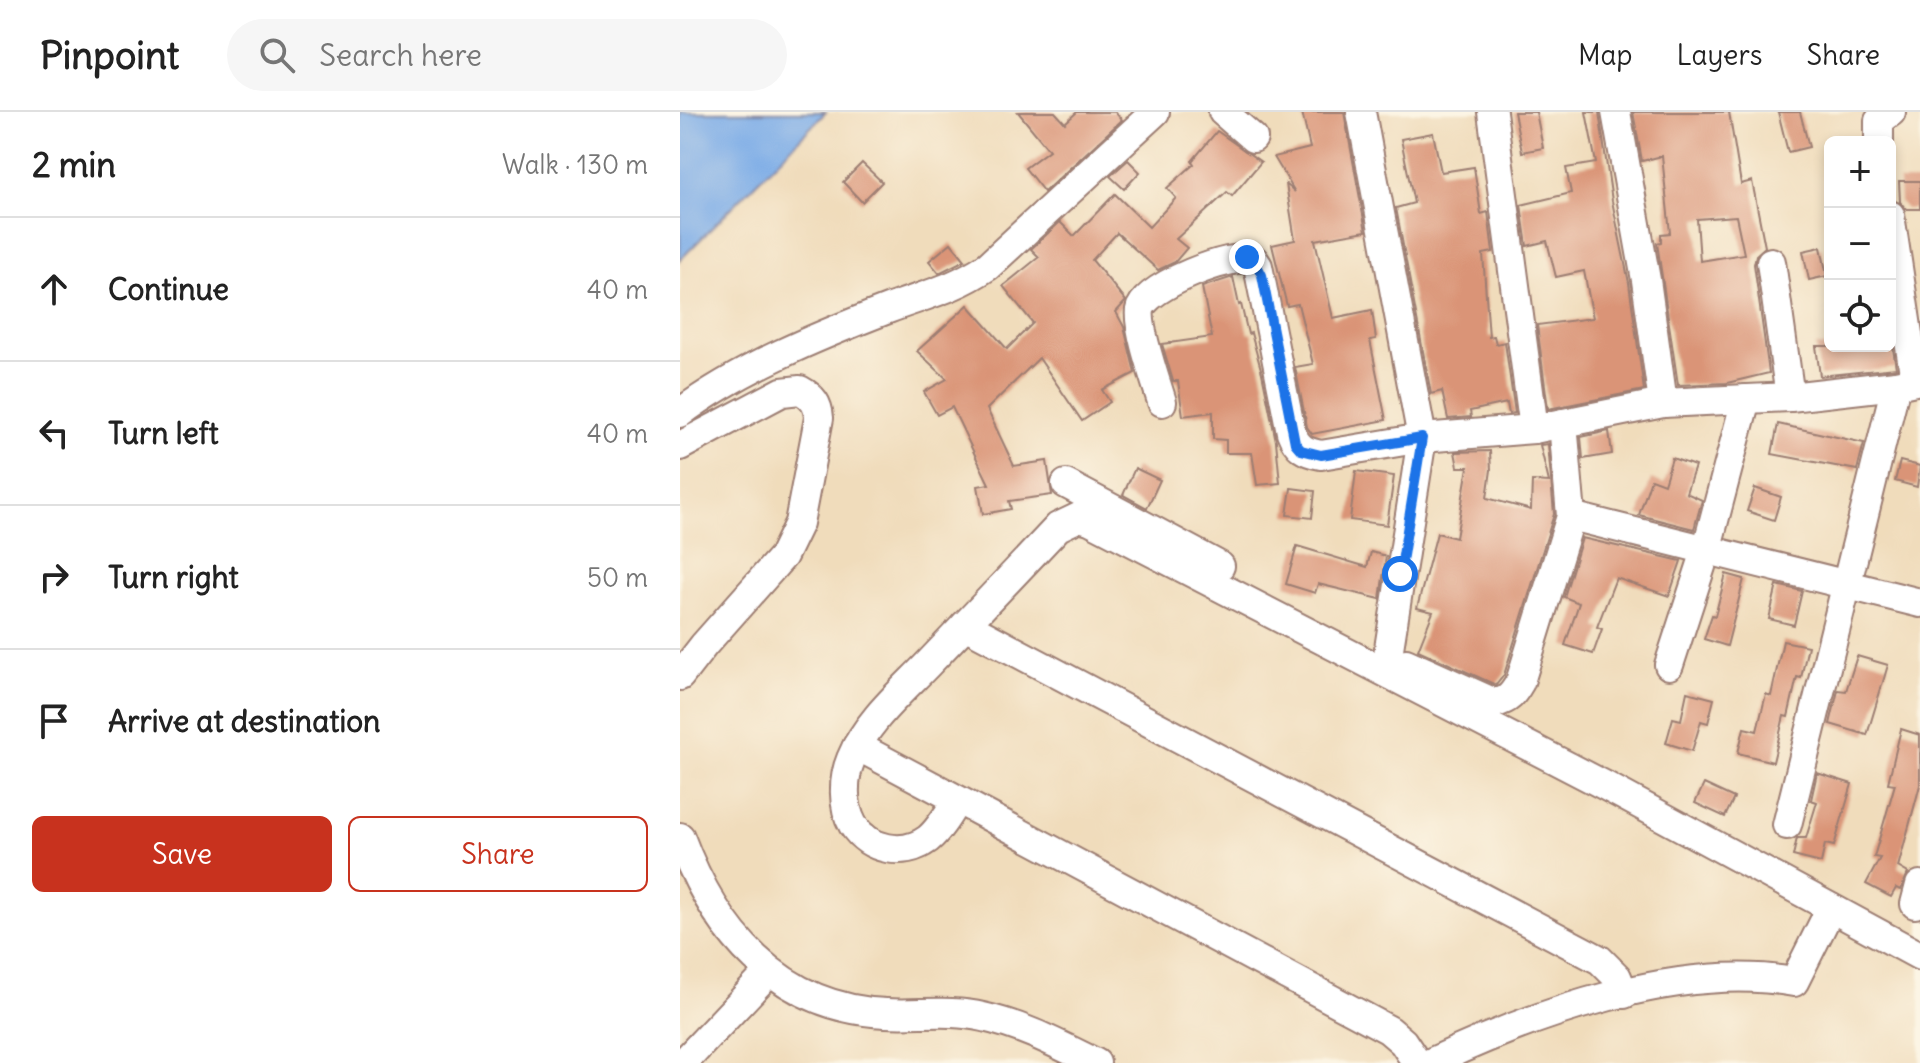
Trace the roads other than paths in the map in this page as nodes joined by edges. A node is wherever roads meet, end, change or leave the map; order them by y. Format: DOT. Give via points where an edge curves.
graph roads {
  1 [pos="1155,112"];
  2 [pos="1223,112"];
  3 [pos="1361,112"];
  4 [pos="1492,112"];
  5 [pos="1616,112"];
  6 [pos="1891,112"];
  7 [pos="1879,136"];
  8 [pos="1253,138"];
  9 [pos="1771,262"];
  10 [pos="1896,263"];
  11 [pos="1911,382"];
  12 [pos="1790,397"];
  13 [pos="1746,399"];
  14 [pos="1162,402"];
  15 [pos="1663,403"];
  16 [pos="680,413"];
  17 [pos="1563,423"];
  18 [pos="1534,429"];
  19 [pos="1422,438"];
  20 [pos="680,446"];
  21 [pos="1066,484"];
  22 [pos="1571,516"];
  23 [pos="1706,551"];
  24 [pos="1847,585"];
  25 [pos="1920,603"];
  26 [pos="965,625"];
  27 [pos="1388,655"];
  28 [pos="1669,665"];
  29 [pos="680,676"];
  30 [pos="857,746"];
  31 [pos="957,800"];
  32 [pos="1787,825"];
  33 [pos="680,837"];
  34 [pos="1831,908"];
  35 [pos="1920,956"];
  36 [pos="769,972"];
  37 [pos="1624,994"];
  38 [pos="683,1063"];
  39 [pos="1096,1063"];
  40 [pos="1417,1063"];
  41 [pos="1430,1063"];
  1 -- 16 [label="street" via="988,266 962,283 757,366 718,385"];
  2 -- 8 [label="street"];
  3 -- 19 [label="street"];
  4 -- 18 [label="street"];
  5 -- 15 [label="street"];
  6 -- 7 [label="street" via="1879,121"];
  9 -- 12 [label="street"];
  10 -- 11 [label="street"];
  11 -- 12 [label="street"];
  11 -- 24 [label="street"];
  12 -- 13 [label="street"];
  13 -- 15 [label="street"];
  13 -- 23 [label="street"];
  14 -- 19 [label="street" via="1142,325 1144,300 1225,260 1247,257 1262,275 1295,443 1301,450 1321,455"];
  15 -- 17 [label="street"];
  17 -- 18 [label="street"];
  17 -- 22 [label="street"];
  18 -- 19 [label="street"];
  19 -- 27 [label="street"];
  20 -- 29 [label="street" via="782,392 800,390 818,407 793,539"];
  21 -- 27 [label="street"];
  22 -- 23 [label="street"];
  22 -- 27 [label="street" via="1513,695 1495,703"];
  23 -- 24 [label="street"];
  23 -- 28 [label="street"];
  24 -- 25 [label="street"];
  24 -- 32 [label="street"];
  26 -- 30 [label="street"];
  26 -- 34 [label="street" via="1058,527 1084,518"];
  26 -- 37 [label="street" via="1600,960 1617,977"];
  30 -- 31 [label="street"];
  30 -- 31 [label="street" via="846,780 848,813 854,827 884,848 899,851 927,840"];
  31 -- 40 [label="street" via="1389,1030"];
  33 -- 36 [label="street" via="712,908"];
  34 -- 35 [label="street"];
  34 -- 37 [label="street" via="1794,982 1734,977"];
  36 -- 38 [label="street"];
  36 -- 39 [label="street" via="847,1008 981,1016 1033,1031"];
  37 -- 41 [label="street" via="1533,1019"];
}
